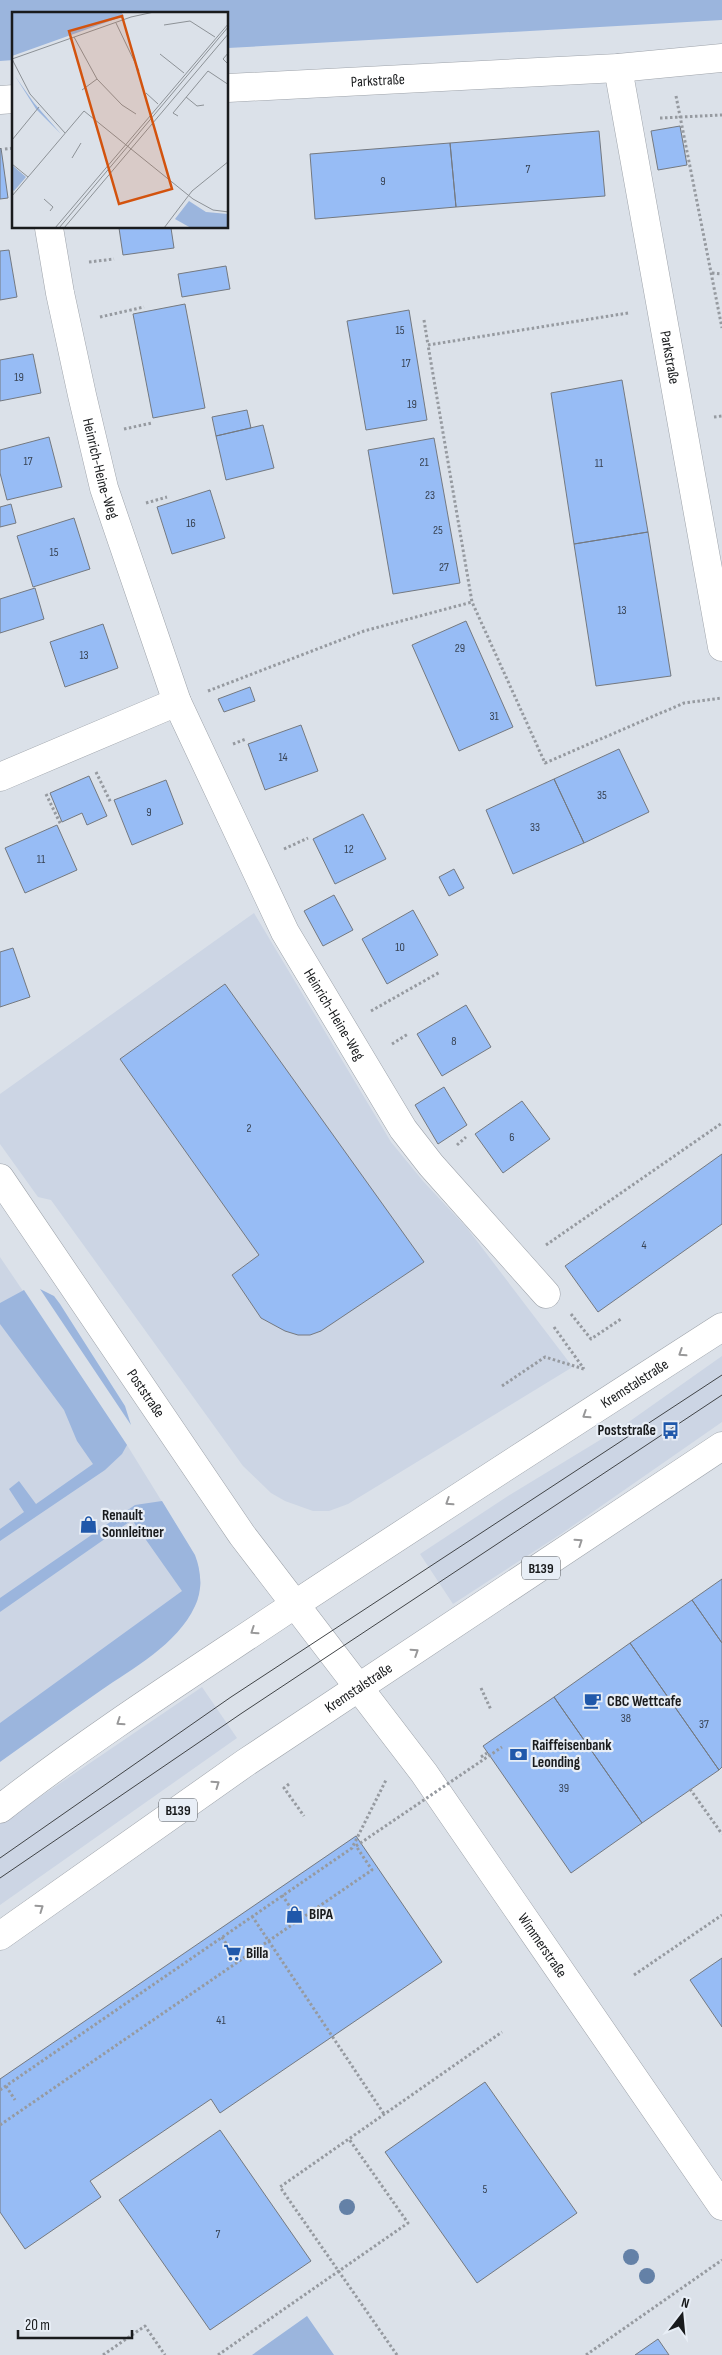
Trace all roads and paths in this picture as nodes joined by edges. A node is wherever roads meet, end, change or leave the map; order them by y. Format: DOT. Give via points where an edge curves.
graph roads {
  1 [pos="722,58"];
  2 [pos="670,64"];
  3 [pos="618,68"];
  4 [pos="229,88"];
  5 [pos="722,115"];
  6 [pos="681,117"];
  7 [pos="627,120"];
  8 [pos="12,148"];
  9 [pos="5,149"];
  10 [pos="49,229"];
  11 [pos="712,273"];
  12 [pos="722,274"];
  13 [pos="144,307"];
  14 [pos="661,307"];
  15 [pos="424,320"];
  16 [pos="67,325"];
  17 [pos="722,328"];
  18 [pos="428,345"];
  19 [pos="472,602"];
  20 [pos="722,647"];
  21 [pos="722,698"];
  22 [pos="177,702"];
  23 [pos="0,777"];
  24 [pos="440,972"];
  25 [pos="342,1028"];
  26 [pos="722,1123"];
  27 [pos="0,1178"];
  28 [pos="519,1264"];
  29 [pos="546,1294"];
  30 [pos="621,1319"];
  31 [pos="722,1327"];
  32 [pos="502,1386"];
  33 [pos="722,1446"];
  34 [pos="295,1604"];
  35 [pos="359,1688"];
  36 [pos="481,1688"];
  37 [pos="491,1710"];
  38 [pos="502,1747"];
  39 [pos="487,1753"];
  40 [pos="482,1757"];
  41 [pos="386,1780"];
  42 [pos="290,1784"];
  43 [pos="690,1790"];
  44 [pos="0,1809"];
  45 [pos="304,1816"];
  46 [pos="722,1834"];
  47 [pos="282,1895"];
  48 [pos="295,1914"];
  49 [pos="722,1915"];
  50 [pos="252,1916"];
  51 [pos="0,1936"];
  52 [pos="222,1937"];
  53 [pos="232,1953"];
  54 [pos="634,1975"];
  55 [pos="502,2032"];
  56 [pos="6,2086"];
  57 [pos="0,2090"];
  58 [pos="15,2100"];
  59 [pos="384,2114"];
  60 [pos="0,2125"];
  61 [pos="349,2139"];
  62 [pos="722,2206"];
  63 [pos="722,2260"];
  64 [pos="339,2271"];
  65 [pos="104,2355"];
  66 [pos="165,2355"];
  67 [pos="218,2355"];
  68 [pos="397,2355"];
  69 [pos="586,2355"];
  1 -- 2 [label="street, Parkstraße"];
  2 -- 3 [label="street, Parkstraße"];
  2 -- 6 [label="path"];
  3 -- 4 [label="street, Parkstraße"];
  3 -- 7 [label="street, Parkstraße"];
  5 -- 6 [label="path"];
  6 -- 7 [label="path"];
  6 -- 11 [label="path"];
  7 -- 14 [label="street, Parkstraße"];
  8 -- 9 [label="path"];
  10 -- 16 [label="street, Heinrich-Heine-Weg"];
  11 -- 12 [label="path"];
  11 -- 17 [label="path"];
  13 -- 16 [label="path"];
  14 -- 18 [label="path"];
  14 -- 20 [label="street, Parkstraße"];
  15 -- 18 [label="path"];
  16 -- 22 [label="street, Heinrich-Heine-Weg" via="104,488"];
  18 -- 19 [label="path"];
  19 -- 21 [label="path" via="544,763 684,703"];
  19 -- 22 [label="path" via="364,631"];
  22 -- 23 [label="street"];
  22 -- 25 [label="street, Heinrich-Heine-Weg" via="285,932"];
  24 -- 25 [label="path"];
  25 -- 28 [label="street, Heinrich-Heine-Weg" via="415,1145"];
  26 -- 28 [label="path"];
  27 -- 34 [label="street, Poststraße" via="242,1535"];
  28 -- 29 [label="street, Heinrich-Heine-Weg"];
  29 -- 30 [label="path" via="551,1290 592,1340"];
  29 -- 32 [label="path" via="536,1300 584,1369 545,1357"];
  31 -- 34 [label="street, Kremstalstraße, one-way"];
  35 -- 33 [label="street, Kremstalstraße / B139, one-way"];
  34 -- 35 [label="street, Poststraße"];
  34 -- 44 [label="street, Kremstalstraße, one-way" via="45,1774"];
  51 -- 35 [label="street, Kremstalstraße / B139, one-way"];
  35 -- 62 [label="street, Wimmerstraße" via="424,1773"];
  36 -- 37 [label="path"];
  38 -- 60 [label="path, bridge" via="356,1846 372,1870"];
  39 -- 40 [label="path"];
  41 -- 47 [label="path" via="352,1848"];
  42 -- 45 [label="path" via="284,1788"];
  43 -- 46 [label="path"];
  47 -- 48 [label="path"];
  47 -- 50 [label="path"];
  49 -- 54 [label="path"];
  50 -- 52 [label="path"];
  50 -- 59 [label="path"];
  52 -- 53 [label="path"];
  52 -- 56 [label="path"];
  55 -- 59 [label="path"];
  56 -- 57 [label="path"];
  56 -- 58 [label="path"];
  59 -- 61 [label="path"];
  61 -- 64 [label="path" via="280,2187"];
  61 -- 64 [label="path" via="408,2223"];
  63 -- 69 [label="path"];
  64 -- 67 [label="path"];
  64 -- 68 [label="path"];
  65 -- 66 [label="path" via="145,2326"];
}
